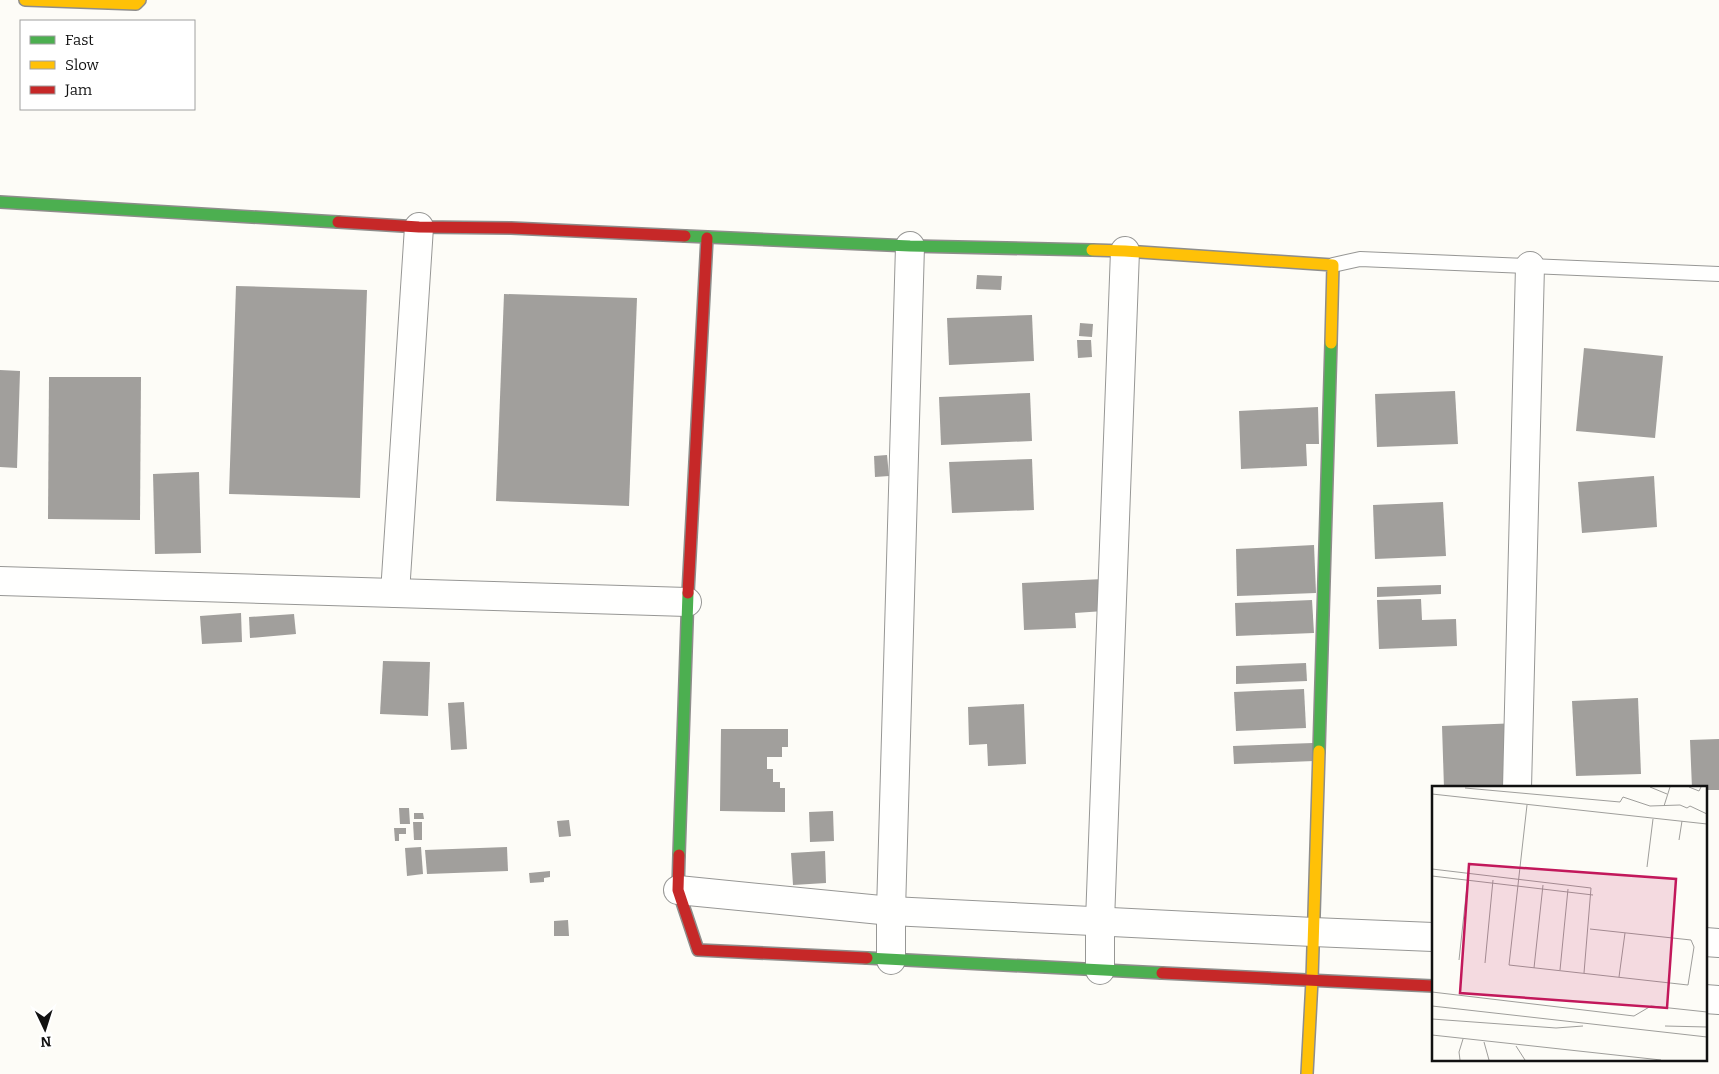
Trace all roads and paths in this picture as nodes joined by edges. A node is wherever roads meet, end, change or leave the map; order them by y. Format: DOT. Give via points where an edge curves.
graph roads {
  1 [pos="25,0"];
  2 [pos="140,0"];
  3 [pos="0,202"];
  4 [pos="419,227"];
  5 [pos="707,238"];
  6 [pos="910,246"];
  7 [pos="1125,251"];
  8 [pos="1333,266"];
  9 [pos="1530,266"];
  10 [pos="1719,274"];
  11 [pos="0,581"];
  12 [pos="395,593"];
  13 [pos="687,602"];
  14 [pos="1517,786"];
  15 [pos="678,890"];
  16 [pos="891,911"];
  17 [pos="1100,921"];
  18 [pos="1313,932"];
  19 [pos="1432,937"];
  20 [pos="1706,942"];
  21 [pos="1719,943"];
  22 [pos="891,960"];
  23 [pos="1100,970"];
  24 [pos="1312,980"];
  25 [pos="1432,986"];
  26 [pos="1706,1000"];
  27 [pos="1719,1000"];
  28 [pos="1307,1074"];
  1 -- 2 [label="street" via="136,4"];
  3 -- 4 [label="street"];
  4 -- 5 [label="street" via="511,228"];
  4 -- 12 [label="street"];
  5 -- 6 [label="street"];
  5 -- 13 [label="street"];
  6 -- 7 [label="street"];
  6 -- 16 [label="street"];
  7 -- 8 [label="street"];
  7 -- 17 [label="street"];
  8 -- 9 [label="lane" via="1360,258"];
  8 -- 18 [label="street"];
  9 -- 10 [label="lane"];
  9 -- 14 [label="street"];
  11 -- 12 [label="street"];
  12 -- 13 [label="street"];
  13 -- 15 [label="street"];
  15 -- 16 [label="street"];
  15 -- 22 [label="street" via="698,950"];
  16 -- 17 [label="street"];
  16 -- 22 [label="street"];
  17 -- 18 [label="street"];
  17 -- 23 [label="street"];
  18 -- 19 [label="street"];
  18 -- 24 [label="street"];
  20 -- 21 [label="street"];
  22 -- 23 [label="street"];
  23 -- 24 [label="street"];
  24 -- 25 [label="street"];
  24 -- 28 [label="street"];
  26 -- 27 [label="street"];
}
